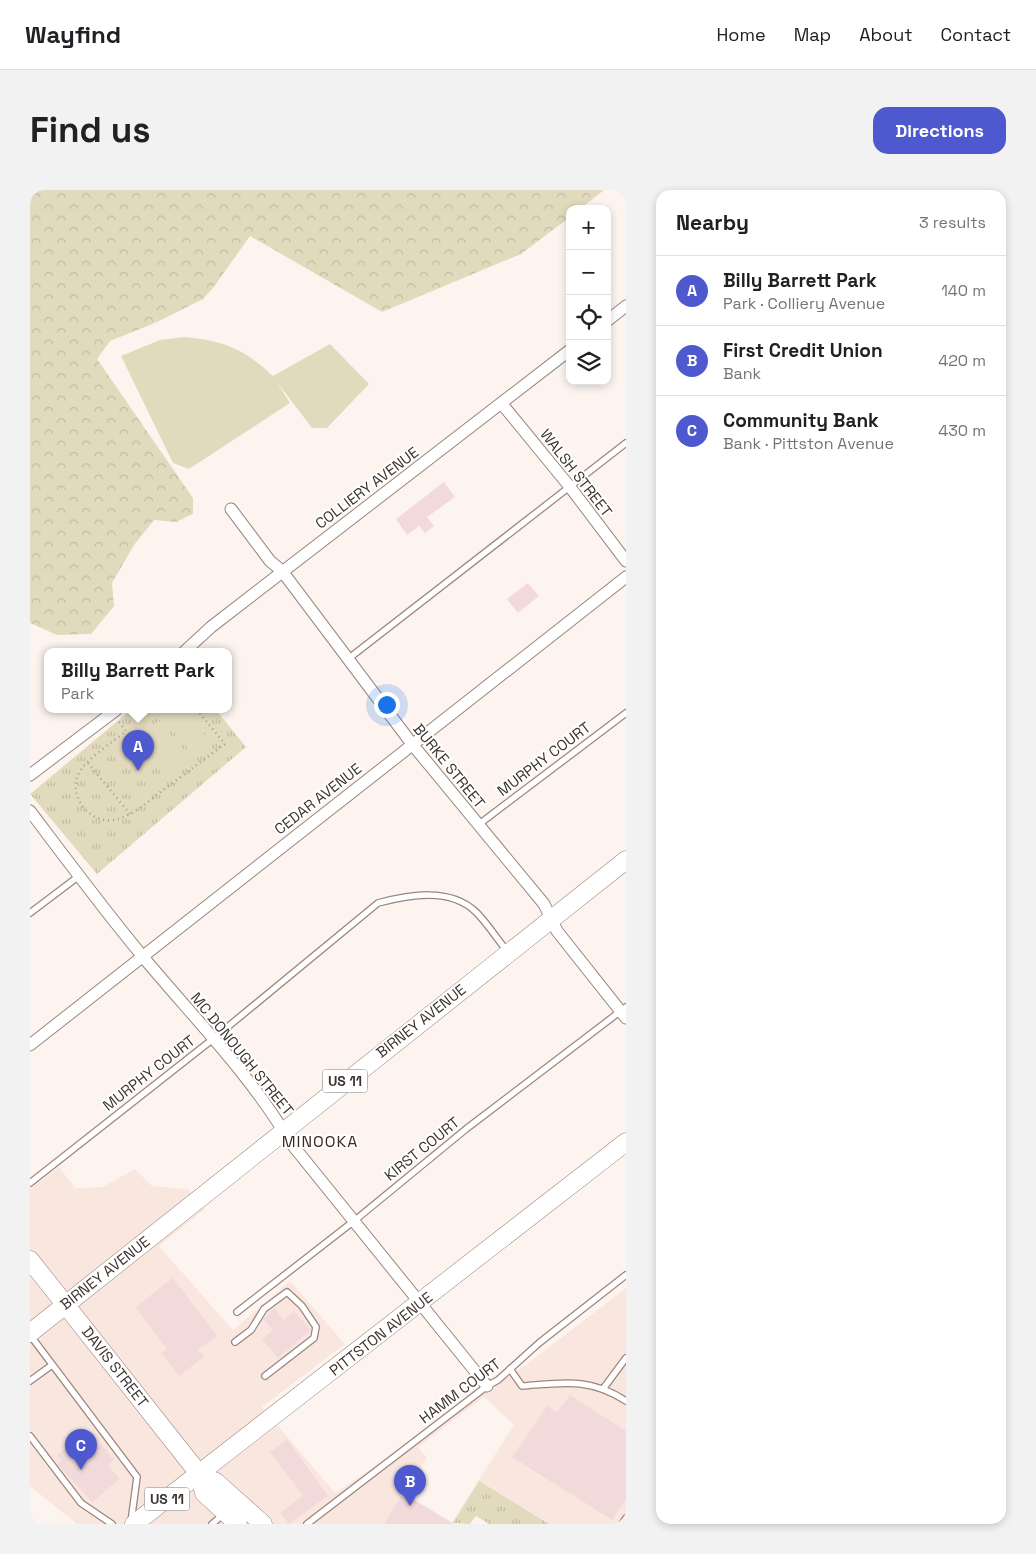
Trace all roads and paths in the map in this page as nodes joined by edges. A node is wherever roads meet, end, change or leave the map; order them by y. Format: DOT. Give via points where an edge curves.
graph roads {
  1 [pos="626,306"];
  2 [pos="611,318"];
  3 [pos="566,353"];
  4 [pos="502,404"];
  5 [pos="626,443"];
  6 [pos="570,487"];
  7 [pos="232,509"];
  8 [pos="626,561"];
  9 [pos="282,571"];
  10 [pos="626,577"];
  11 [pos="188,648"];
  12 [pos="348,659"];
  13 [pos="199,713"];
  14 [pos="626,713"];
  15 [pos="117,715"];
  16 [pos="412,744"];
  17 [pos="88,763"];
  18 [pos="30,774"];
  19 [pos="30,811"];
  20 [pos="130,814"];
  21 [pos="477,825"];
  22 [pos="626,860"];
  23 [pos="79,876"];
  24 [pos="30,912"];
  25 [pos="551,918"];
  26 [pos="508,952"];
  27 [pos="142,957"];
  28 [pos="624,1012"];
  29 [pos="213,1039"];
  30 [pos="30,1046"];
  31 [pos="283,1130"];
  32 [pos="626,1142"];
  33 [pos="30,1183"];
  34 [pos="354,1221"];
  35 [pos="30,1260"];
  36 [pos="626,1275"];
  37 [pos="420,1303"];
  38 [pos="66,1305"];
  39 [pos="237,1312"];
  40 [pos="30,1334"];
  41 [pos="236,1342"];
  42 [pos="626,1358"];
  43 [pos="52,1364"];
  44 [pos="510,1369"];
  45 [pos="265,1376"];
  46 [pos="30,1381"];
  47 [pos="487,1386"];
  48 [pos="603,1389"];
  49 [pos="626,1401"];
  50 [pos="30,1436"];
  51 [pos="200,1475"];
  52 [pos="243,1518"];
  53 [pos="626,1518"];
  54 [pos="218,1519"];
  55 [pos="112,1524"];
  56 [pos="130,1524"];
  57 [pos="134,1524"];
  58 [pos="263,1524"];
  59 [pos="307,1524"];
  60 [pos="622,1524"];
  1 -- 2 [label="street"];
  3 -- 4 [label="street, COLLIERY AVENUE"];
  4 -- 6 [label="street, WALSH STREET"];
  4 -- 9 [label="street, COLLIERY AVENUE"];
  5 -- 6 [label="lane"];
  6 -- 8 [label="street, WALSH STREET"];
  6 -- 12 [label="lane"];
  7 -- 9 [label="street, BURKE STREET" via="270,561"];
  9 -- 11 [label="street, COLLIERY AVENUE"];
  9 -- 12 [label="street, BURKE STREET"];
  10 -- 16 [label="street, CEDAR AVENUE"];
  12 -- 16 [label="street, BURKE STREET"];
  13 -- 20 [label="path" via="225,744"];
  14 -- 21 [label="lane, MURPHY COURT"];
  15 -- 17 [label="path" via="126,731"];
  15 -- 18 [label="street"];
  16 -- 21 [label="street, BURKE STREET"];
  16 -- 27 [label="street, CEDAR AVENUE"];
  17 -- 20 [label="path"];
  17 -- 20 [label="path" via="78,775 76,791 88,814 102,820 116,820"];
  19 -- 23 [label="street, MC DONOUGH STREET"];
  21 -- 25 [label="street, BURKE STREET" via="544,904"];
  22 -- 25 [label="main road, BIRNEY AVENUE / US 11"];
  23 -- 24 [label="lane"];
  23 -- 27 [label="street, MC DONOUGH STREET"];
  25 -- 26 [label="main road, BIRNEY AVENUE / US 11"];
  25 -- 28 [label="street, BURKE STREET" via="557,931"];
  26 -- 29 [label="lane, MURPHY COURT" via="475,911 455,900 432,895 378,903"];
  26 -- 31 [label="main road, BIRNEY AVENUE / US 11"];
  27 -- 29 [label="street, MC DONOUGH STREET"];
  27 -- 30 [label="street, CEDAR AVENUE"];
  28 -- 34 [label="lane, KIRST COURT" via="466,1129"];
  29 -- 31 [label="street, MC DONOUGH STREET"];
  29 -- 33 [label="lane, MURPHY COURT"];
  31 -- 34 [label="street, MC DONOUGH STREET"];
  31 -- 38 [label="main road, BIRNEY AVENUE / US 11"];
  32 -- 37 [label="main road, PITTSTON AVENUE / US 11"];
  34 -- 37 [label="street, MC DONOUGH STREET"];
  34 -- 39 [label="lane, KIRST COURT"];
  35 -- 38 [label="main road, DAVIS STREET"];
  36 -- 44 [label="lane, HAMM COURT"];
  37 -- 47 [label="street, MC DONOUGH STREET"];
  37 -- 51 [label="main road, PITTSTON AVENUE / US 11"];
  38 -- 40 [label="main road, BIRNEY AVENUE / US 11"];
  38 -- 51 [label="main road, DAVIS STREET"];
  40 -- 43 [label="lane"];
  41 -- 45 [label="lane" via="251,1330 264,1309 287,1292 302,1306 316,1327 314,1338"];
  42 -- 48 [label="lane"];
  43 -- 46 [label="lane"];
  43 -- 56 [label="lane" via="137,1477"];
  44 -- 47 [label="lane, HAMM COURT"];
  44 -- 48 [label="lane" via="522,1386 575,1382"];
  47 -- 59 [label="lane, HAMM COURT"];
  48 -- 49 [label="lane"];
  50 -- 55 [label="lane" via="81,1503"];
  51 -- 52 [label="main road, DAVIS STREET" via="216,1482"];
  51 -- 54 [label="main road, DAVIS STREET" via="204,1493"];
  51 -- 57 [label="main road, PITTSTON AVENUE / US 11"];
  52 -- 54 [label="main road, DAVIS STREET"];
  52 -- 58 [label="main road, DAVIS STREET"];
  53 -- 60 [label="lane"];
}
